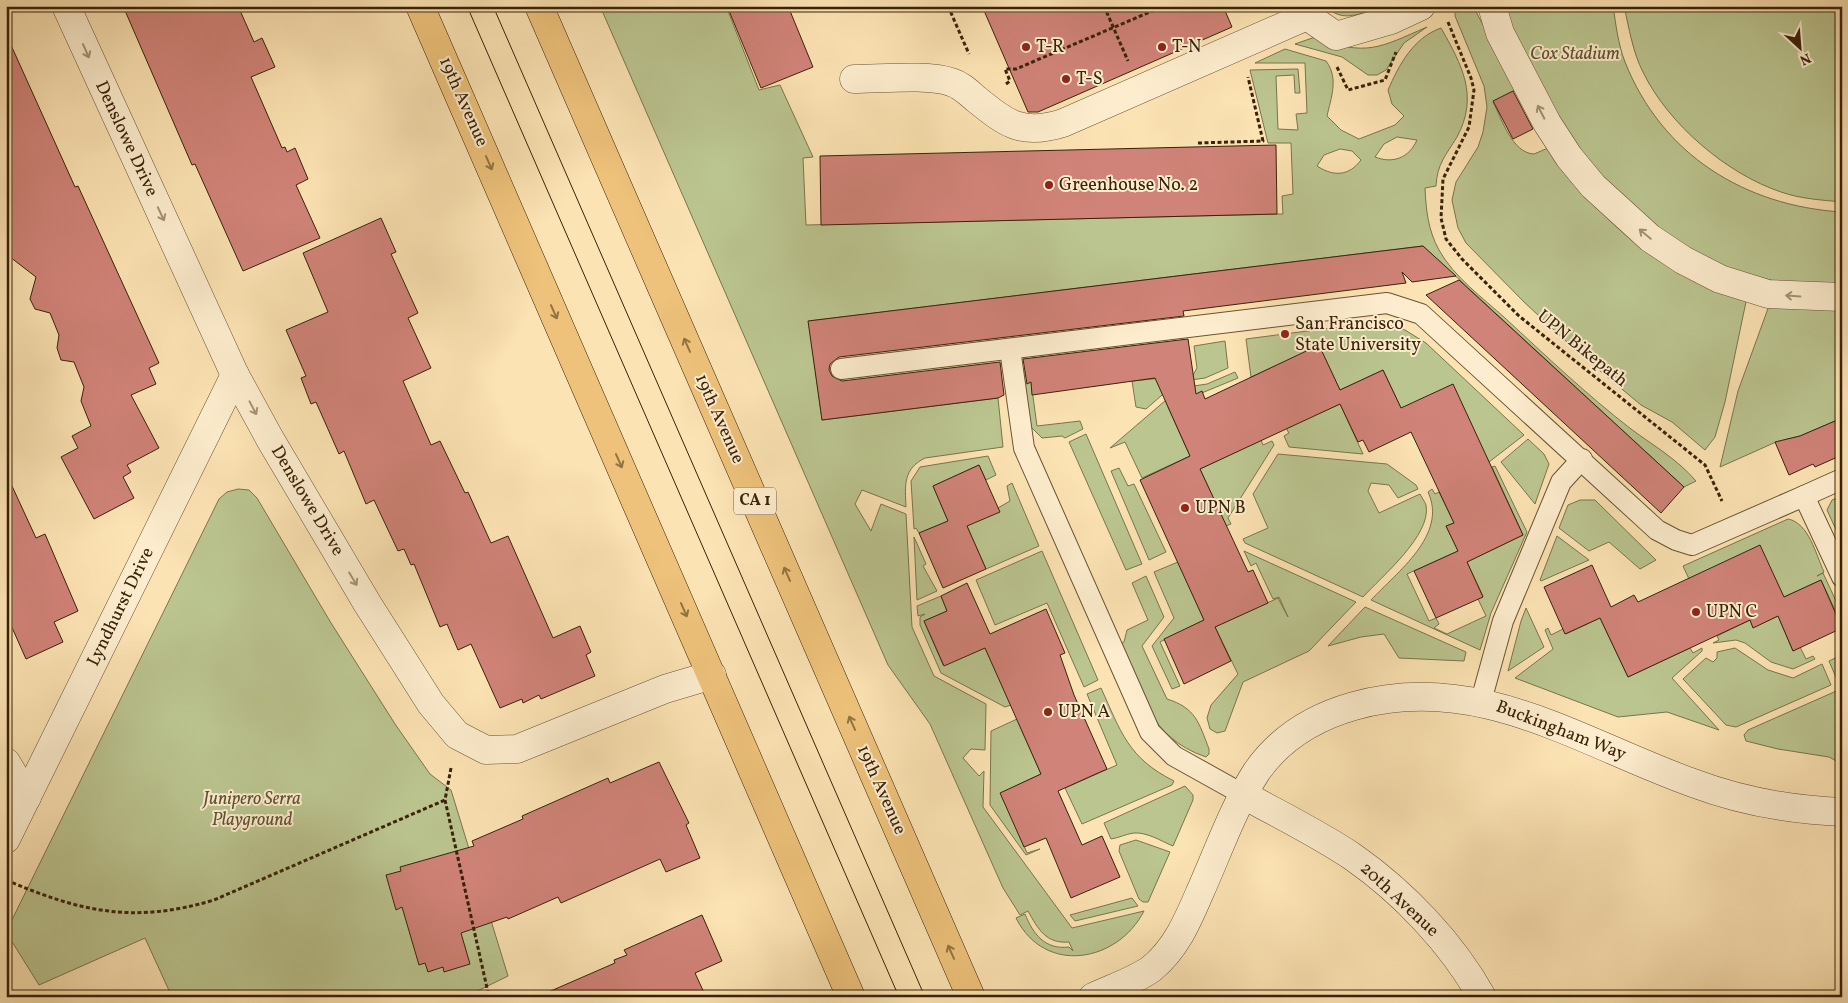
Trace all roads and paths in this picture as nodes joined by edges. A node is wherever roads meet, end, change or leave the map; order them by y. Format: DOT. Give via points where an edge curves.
graph roads {
  1 [pos="66,6"];
  2 [pos="420,6"];
  3 [pos="539,6"];
  4 [pos="1164,6"];
  5 [pos="1421,6"];
  6 [pos="1492,6"];
  7 [pos="1305,11"];
  8 [pos="1449,14"];
  9 [pos="1240,45"];
  10 [pos="1009,78"];
  11 [pos="854,79"];
  12 [pos="1198,143"];
  13 [pos="1842,297"];
  14 [pos="1010,349"];
  15 [pos="842,369"];
  16 [pos="236,375"];
  17 [pos="1582,459"];
  18 [pos="1842,479"];
  19 [pos="1804,496"];
  20 [pos="1734,526"];
  21 [pos="1842,577"];
  22 [pos="712,674"];
  23 [pos="1481,701"];
  24 [pos="458,735"];
  25 [pos="6,762"];
  26 [pos="1244,795"];
  27 [pos="27,797"];
  28 [pos="445,800"];
  29 [pos="1842,812"];
  30 [pos="6,839"];
  31 [pos="6,880"];
  32 [pos="489,997"];
  33 [pos="851,997"];
  34 [pos="971,997"];
  35 [pos="1093,997"];
  36 [pos="1482,997"];
  1 -- 16 [label="street, Denslowe Drive, one-way"];
  2 -- 22 [label="highway, 19th Avenue, one-way"];
  34 -- 3 [label="highway, 19th Avenue / CA 1, one-way"];
  4 -- 10 [label="path" via="1016,69 1005,69"];
  5 -- 7 [label="street" via="1366,29 1336,36"];
  13 -- 6 [label="street, one-way" via="1768,294 1720,279 1650,238 1593,186 1569,157 1546,123 1521,74 1500,32"];
  7 -- 9 [label="street"];
  8 -- 20 [label="path, UPN Bikepath" via="1447,21 1474,90 1469,127 1443,179 1441,218 1446,239 1519,316 1705,465"];
  9 -- 11 [label="street" via="1063,123 1039,129 1008,124 951,82 937,79"];
  9 -- 12 [label="path" via="1263,141"];
  14 -- 15 [label="lane"];
  14 -- 17 [label="lane" via="1387,303 1421,314"];
  14 -- 26 [label="lane" via="1024,448 1150,732 1174,756"];
  16 -- 24 [label="street, Denslowe Drive, one-way" via="367,603 431,704"];
  16 -- 27 [label="street, Lyndhurst Drive"];
  17 -- 20 [label="lane" via="1657,530 1676,540 1692,544"];
  17 -- 23 [label="lane" via="1557,491 1503,621"];
  18 -- 19 [label="lane"];
  19 -- 20 [label="lane"];
  19 -- 21 [label="lane"];
  22 -- 24 [label="street, Denslowe Drive" via="517,749 486,750"];
  22 -- 33 [label="highway, 19th Avenue"];
  23 -- 26 [label="street, Buckingham Way" via="1435,695 1396,697 1336,711 1309,723 1280,744 1259,769"];
  23 -- 29 [label="street, Buckingham Way" via="1522,714 1694,784 1770,805"];
  24 -- 28 [label="path"];
  25 -- 27 [label="street"];
  26 -- 35 [label="street, Buckingham Way" via="1174,944 1148,971"];
  26 -- 36 [label="street, 20th Avenue" via="1330,842 1372,872 1410,905 1445,944"];
  27 -- 30 [label="street, Lyndhurst Drive"];
  28 -- 31 [label="path" via="214,900 186,909 157,913 99,911 43,896"];
  28 -- 32 [label="path"];
}
